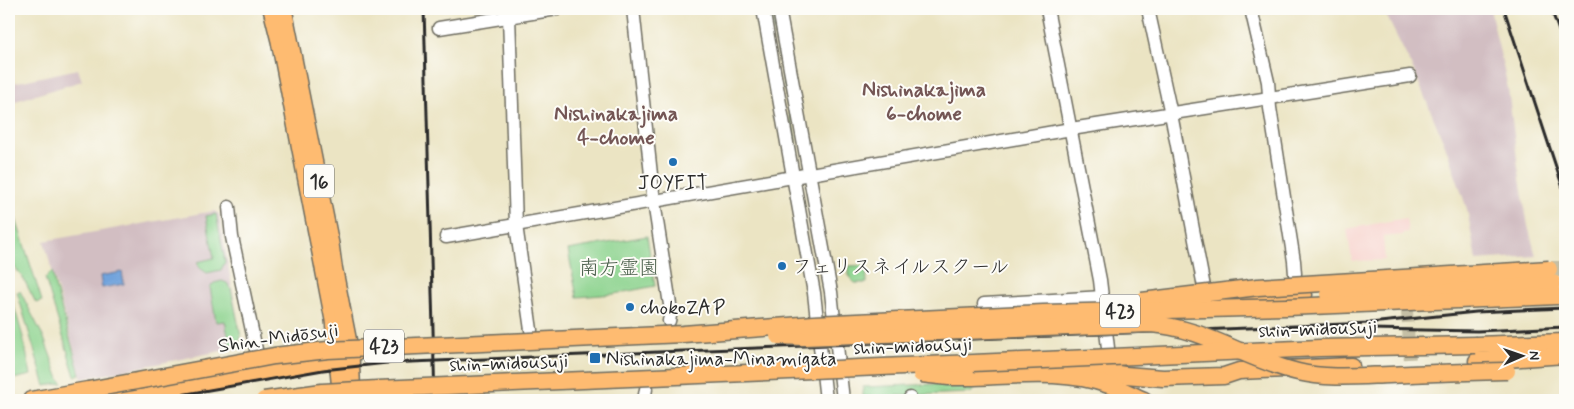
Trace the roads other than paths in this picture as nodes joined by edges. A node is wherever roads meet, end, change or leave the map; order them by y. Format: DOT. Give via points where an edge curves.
graph roads {
  1 [pos="271,9"];
  2 [pos="284,9"];
  3 [pos="557,9"];
  4 [pos="633,9"];
  5 [pos="763,9"];
  6 [pos="779,9"];
  7 [pos="1047,9"];
  8 [pos="1148,9"];
  9 [pos="1251,9"];
  10 [pos="510,16"];
  11 [pos="439,28"];
  12 [pos="1410,76"];
  13 [pos="1269,98"];
  14 [pos="1171,114"];
  15 [pos="1071,129"];
  16 [pos="810,175"];
  17 [pos="794,178"];
  18 [pos="654,202"];
  19 [pos="229,207"];
  20 [pos="516,225"];
  21 [pos="446,237"];
  22 [pos="1295,274"];
  23 [pos="1553,283"];
  24 [pos="1204,287"];
  25 [pos="1104,303"];
  26 [pos="984,304"];
  27 [pos="1043,313"];
  28 [pos="669,321"];
  29 [pos="836,325"];
  30 [pos="817,326"];
  31 [pos="532,330"];
  32 [pos="683,334"];
  33 [pos="1558,343"];
  34 [pos="257,354"];
  35 [pos="1565,355"];
  36 [pos="344,356"];
  37 [pos="1493,360"];
  38 [pos="1565,364"];
  39 [pos="892,368"];
  40 [pos="1507,370"];
  41 [pos="840,371"];
  42 [pos="1110,371"];
  43 [pos="823,372"];
  44 [pos="348,399"];
  45 [pos="31,400"];
  46 [pos="101,400"];
  47 [pos="264,400"];
  48 [pos="826,400"];
  49 [pos="842,400"];
  50 [pos="1144,400"];
  1 -- 36 [label="main road, 16" via="333,320"];
  2 -- 36 [label="main road, 16" via="329,234"];
  3 -- 10 [label="street"];
  4 -- 18 [label="street"];
  5 -- 17 [label="street"];
  6 -- 16 [label="street"];
  7 -- 15 [label="street"];
  8 -- 14 [label="street"];
  9 -- 13 [label="street"];
  10 -- 11 [label="street"];
  10 -- 20 [label="street"];
  12 -- 13 [label="street"];
  13 -- 14 [label="street"];
  13 -- 22 [label="street"];
  14 -- 15 [label="street"];
  14 -- 24 [label="street"];
  15 -- 16 [label="street"];
  15 -- 25 [label="street"];
  16 -- 17 [label="street"];
  16 -- 29 [label="street"];
  17 -- 18 [label="street"];
  17 -- 30 [label="street"];
  18 -- 20 [label="street"];
  18 -- 28 [label="street" via="671,311"];
  19 -- 34 [label="street" via="232,237"];
  20 -- 21 [label="street"];
  20 -- 31 [label="street"];
  23 -- 25 [label="highway, 423, bridge"];
  23 -- 27 [label="highway, shin-midousuji / 423, bridge" via="1287,307"];
  23 -- 27 [label="highway, bridge" via="1258,287"];
  25 -- 26 [label="street"];
  25 -- 29 [label="highway, 423"];
  25 -- 42 [label="street"];
  27 -- 32 [label="highway, shin-midousuji / 423, bridge"];
  29 -- 30 [label="highway, 423"];
  29 -- 41 [label="street"];
  30 -- 36 [label="highway, 423" via="369,348"];
  30 -- 43 [label="street"];
  32 -- 40 [label="highway, bridge" via="803,337 1150,324 1186,329 1278,367 1310,375"];
  32 -- 45 [label="highway, Shin-Midōsuji / 423, bridge" via="308,352"];
  33 -- 37 [label="highway"];
  33 -- 39 [label="highway, shin-midousuji / 423, bridge" via="1319,348"];
  35 -- 37 [label="highway"];
  36 -- 44 [label="main road, 16"];
  36 -- 46 [label="highway"];
  37 -- 38 [label="highway"];
  37 -- 42 [label="highway, 423" via="1239,371 1224,376 1171,378"];
  39 -- 47 [label="highway, shin-midousuji / 423, bridge" via="378,388"];
  39 -- 50 [label="highway, bridge" via="949,377 1070,376 1108,384"];
  41 -- 42 [label="highway, 423" via="979,365 1003,369 1071,366"];
  41 -- 43 [label="highway, 423"];
  41 -- 49 [label="street"];
  43 -- 44 [label="highway, 423" via="370,390"];
  43 -- 48 [label="street"];
}
